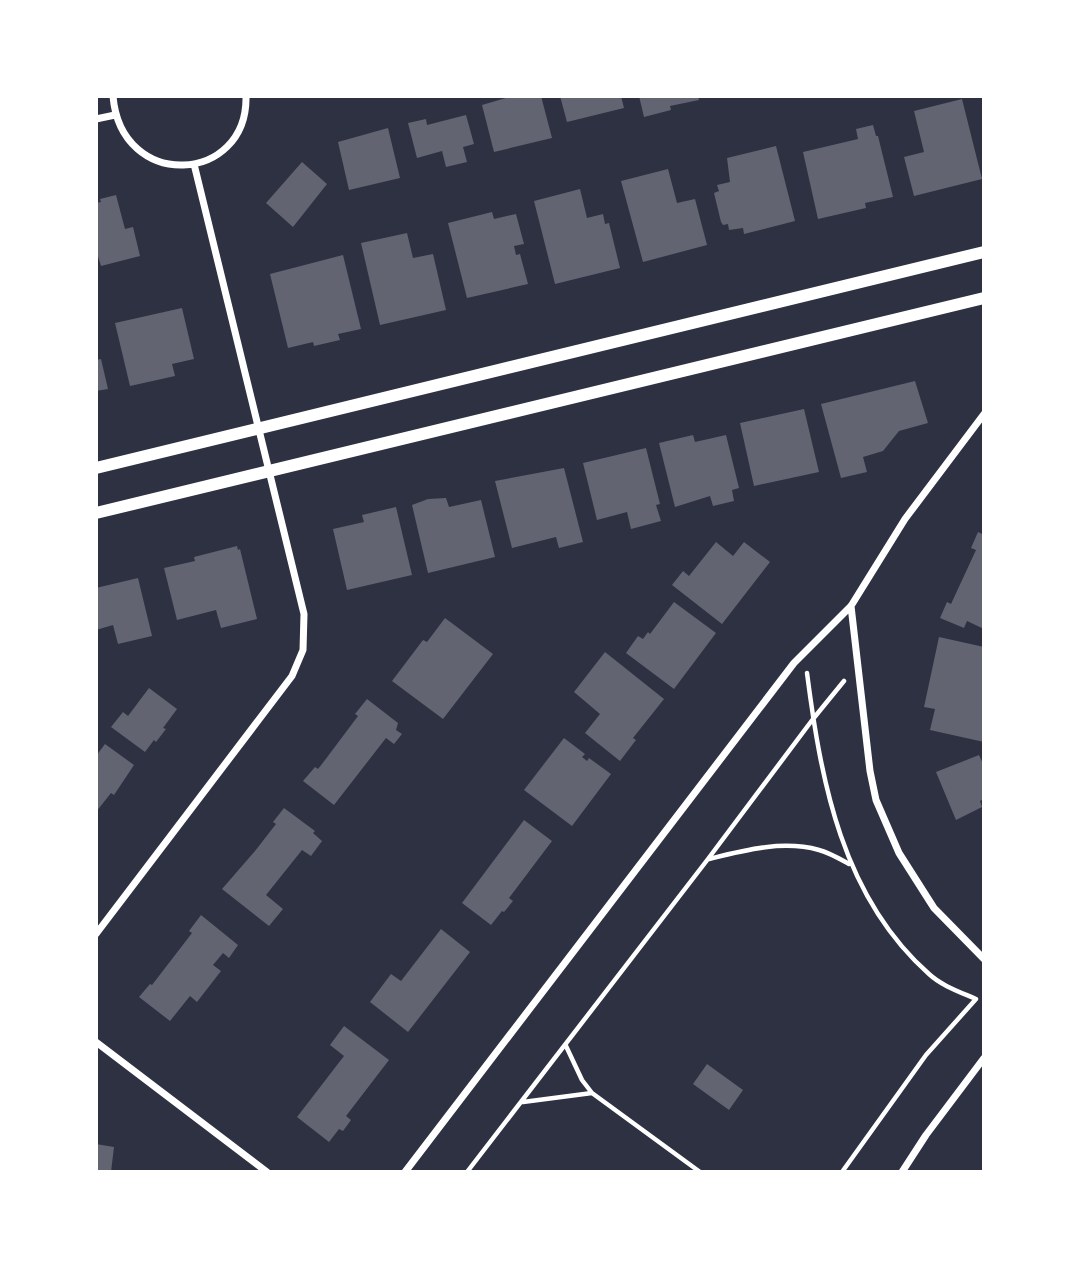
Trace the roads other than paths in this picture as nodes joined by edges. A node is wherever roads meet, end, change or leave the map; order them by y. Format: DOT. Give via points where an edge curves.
graph roads {
  1 [pos="113,96"];
  2 [pos="246,96"];
  3 [pos="115,115"];
  4 [pos="96,120"];
  5 [pos="194,164"];
  6 [pos="984,252"];
  7 [pos="984,298"];
  8 [pos="984,414"];
  9 [pos="257,429"];
  10 [pos="96,468"];
  11 [pos="268,471"];
  12 [pos="96,513"];
  13 [pos="851,606"];
  14 [pos="96,934"];
  15 [pos="984,959"];
  16 [pos="96,1042"];
  17 [pos="984,1058"];
  18 [pos="267,1172"];
  19 [pos="405,1172"];
  20 [pos="902,1172"];
  1 -- 3 [label="street"];
  2 -- 5 [label="street" via="244,119 230,143"];
  3 -- 4 [label="street"];
  3 -- 5 [label="street" via="128,141 150,159"];
  5 -- 9 [label="street"];
  6 -- 9 [label="street"];
  7 -- 11 [label="street"];
  8 -- 13 [label="street" via="905,519"];
  9 -- 10 [label="street"];
  9 -- 11 [label="street"];
  11 -- 12 [label="street"];
  11 -- 14 [label="street" via="304,614 303,650 292,676"];
  13 -- 15 [label="street" via="876,800 899,853 934,908"];
  13 -- 19 [label="street" via="794,663"];
  16 -- 18 [label="street"];
  17 -- 20 [label="street"];
}
